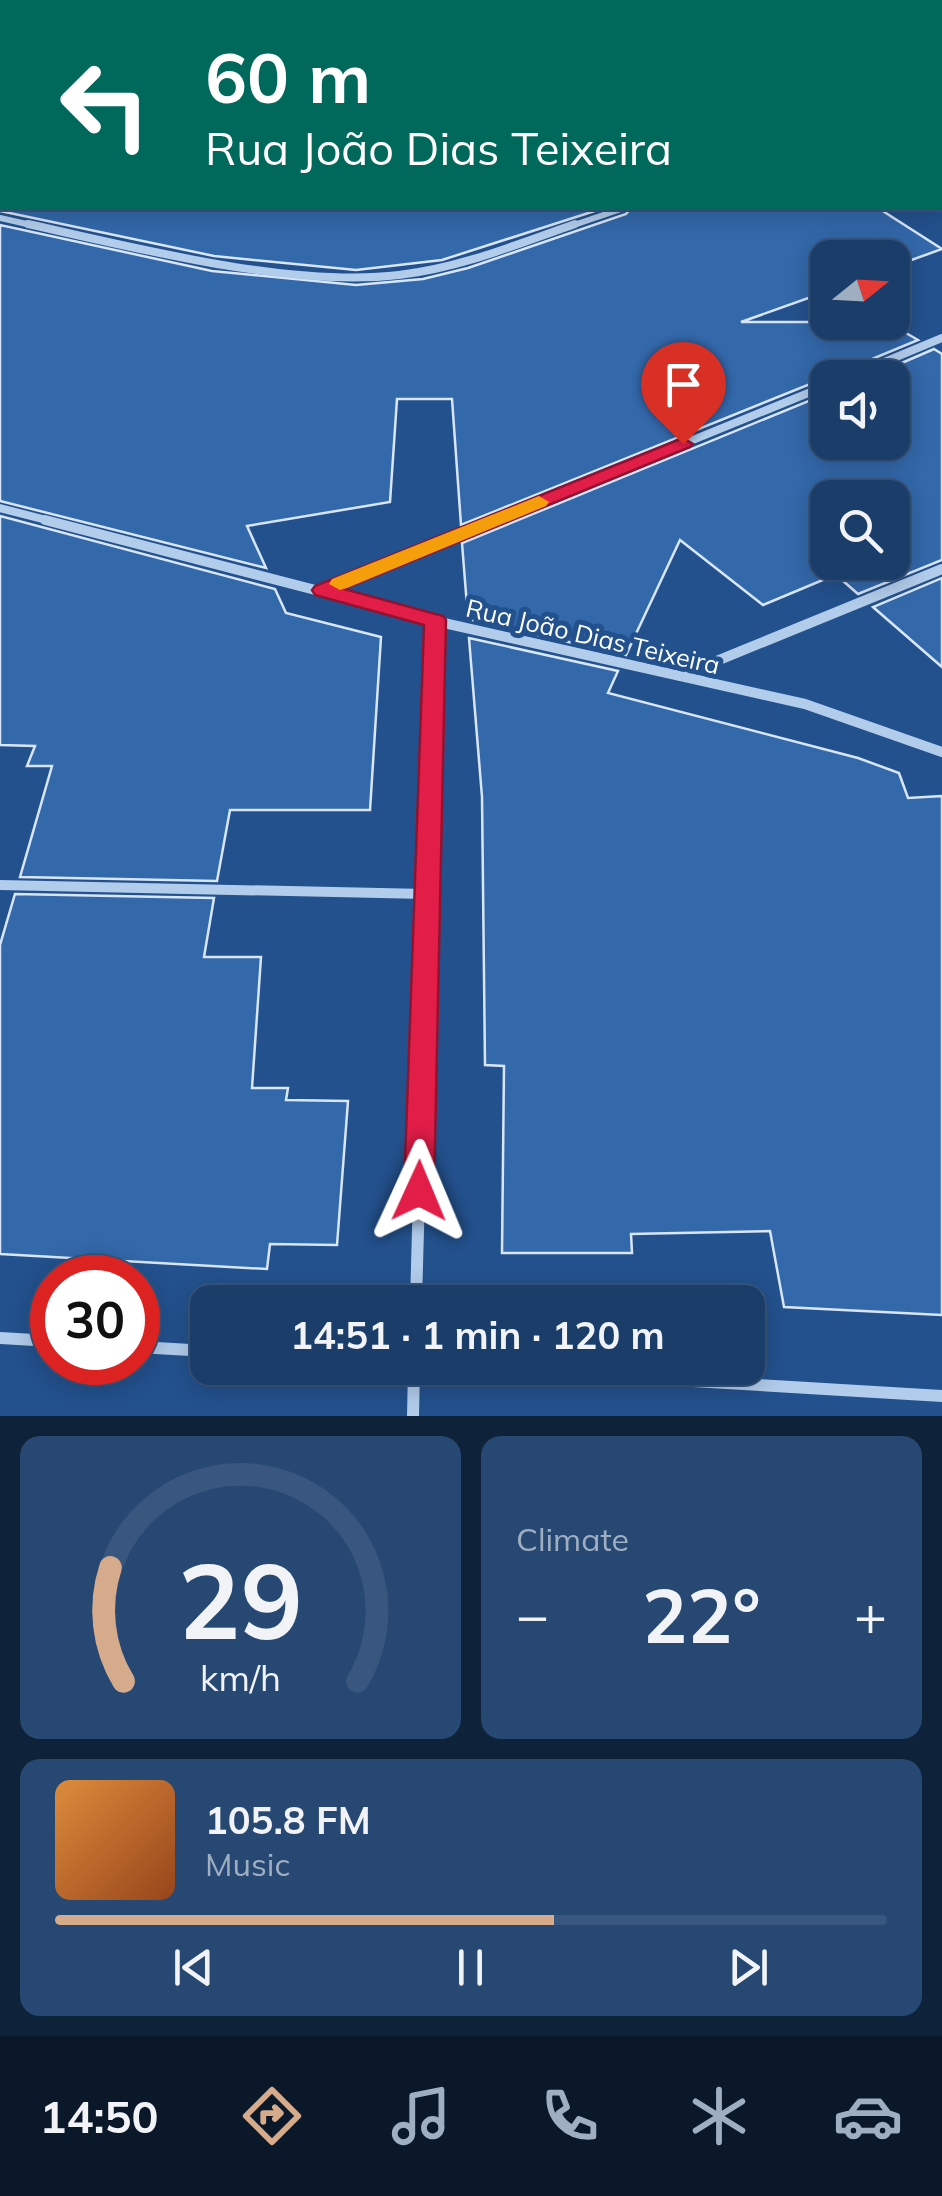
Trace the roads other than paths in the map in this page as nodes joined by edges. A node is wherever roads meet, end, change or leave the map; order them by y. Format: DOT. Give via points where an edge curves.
graph roads {
  1 [pos="618,210"];
  2 [pos="0,218"];
  3 [pos="942,338"];
  4 [pos="889,360"];
  5 [pos="810,392"];
  6 [pos="0,508"];
  7 [pos="942,569"];
  8 [pos="323,590"];
  9 [pos="435,620"];
  10 [pos="680,676"];
  11 [pos="942,752"];
  12 [pos="0,885"];
  13 [pos="426,894"];
  14 [pos="416,1285"];
  15 [pos="0,1338"];
  16 [pos="30,1340"];
  17 [pos="160,1348"];
  18 [pos="190,1350"];
  19 [pos="414,1385"];
  20 [pos="758,1385"];
  21 [pos="942,1396"];
  22 [pos="413,1416"];
  1 -- 2 [label="street" via="448,265 344,278 124,246"];
  3 -- 4 [label="street"];
  5 -- 8 [label="street"];
  6 -- 8 [label="street, Rua João Dias Teixeira"];
  7 -- 10 [label="street"];
  8 -- 9 [label="street, Rua João Dias Teixeira"];
  9 -- 10 [label="street, Rua João Dias Teixeira"];
  9 -- 13 [label="street"];
  10 -- 11 [label="street, Rua João Dias Teixeira" via="805,704"];
  12 -- 13 [label="street"];
  13 -- 14 [label="street"];
  15 -- 16 [label="street"];
  17 -- 18 [label="street"];
  19 -- 22 [label="street"];
  20 -- 21 [label="street"];
}
